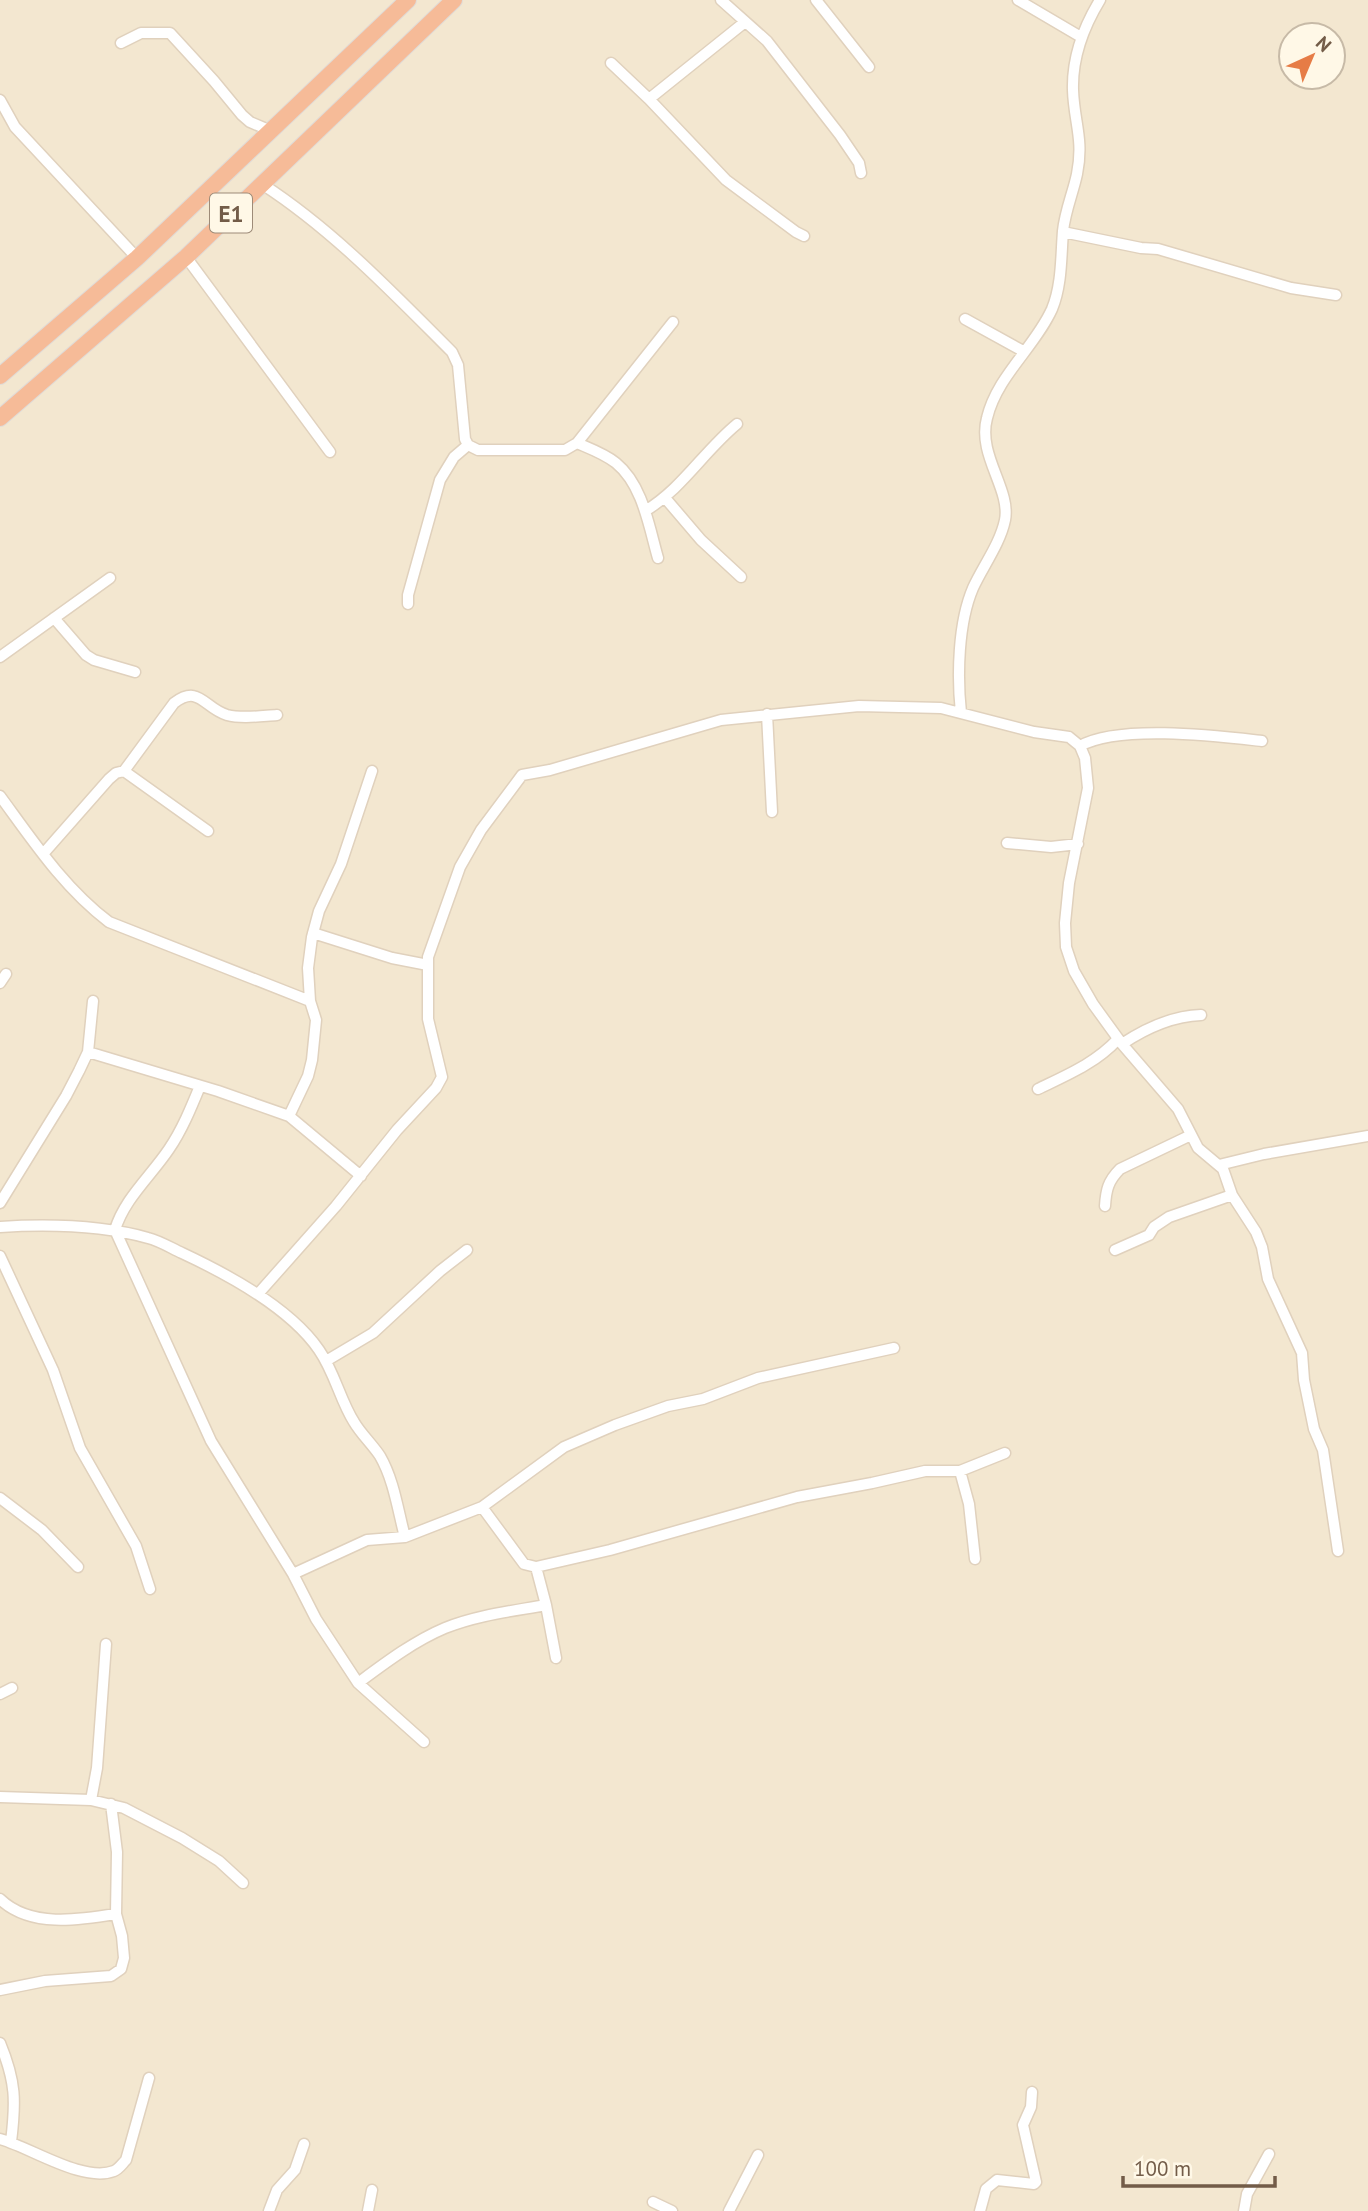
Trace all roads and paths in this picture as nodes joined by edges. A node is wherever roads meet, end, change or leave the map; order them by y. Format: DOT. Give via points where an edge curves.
graph roads {
  1 [pos="408,0"];
  2 [pos="454,0"];
  3 [pos="722,0"];
  4 [pos="816,0"];
  5 [pos="1018,0"];
  6 [pos="1100,0"];
  7 [pos="745,22"];
  8 [pos="1081,37"];
  9 [pos="121,43"];
  10 [pos="611,63"];
  11 [pos="869,67"];
  12 [pos="649,99"];
  13 [pos="0,100"];
  14 [pos="269,131"];
  15 [pos="861,173"];
  16 [pos="262,184"];
  17 [pos="1063,232"];
  18 [pos="804,236"];
  19 [pos="186,257"];
  20 [pos="137,258"];
  21 [pos="1336,295"];
  22 [pos="965,319"];
  23 [pos="673,322"];
  24 [pos="1023,351"];
  25 [pos="0,376"];
  26 [pos="0,418"];
  27 [pos="737,424"];
  28 [pos="577,443"];
  29 [pos="468,445"];
  30 [pos="330,452"];
  31 [pos="666,499"];
  32 [pos="645,511"];
  33 [pos="658,558"];
  34 [pos="741,577"];
  35 [pos="110,578"];
  36 [pos="408,604"];
  37 [pos="54,618"];
  38 [pos="0,657"];
  39 [pos="135,672"];
  40 [pos="961,713"];
  41 [pos="767,714"];
  42 [pos="277,715"];
  43 [pos="1262,741"];
  44 [pos="1080,746"];
  45 [pos="124,771"];
  46 [pos="372,771"];
  47 [pos="0,796"];
  48 [pos="772,812"];
  49 [pos="208,831"];
  50 [pos="1007,843"];
  51 [pos="1078,844"];
  52 [pos="43,855"];
  53 [pos="313,933"];
  54 [pos="428,965"];
  55 [pos="93,1001"];
  56 [pos="310,1001"];
  57 [pos="1201,1015"];
  58 [pos="1120,1041"];
  59 [pos="88,1052"];
  60 [pos="200,1086"];
  61 [pos="1038,1089"];
  62 [pos="289,1116"];
  63 [pos="1191,1135"];
  64 [pos="1368,1136"];
  65 [pos="1219,1165"];
  66 [pos="361,1175"];
  67 [pos="1232,1195"];
  68 [pos="0,1203"];
  69 [pos="1105,1206"];
  70 [pos="0,1227"];
  71 [pos="116,1230"];
  72 [pos="467,1250"];
  73 [pos="1115,1250"];
  74 [pos="0,1256"];
  75 [pos="258,1294"];
  76 [pos="894,1348"];
  77 [pos="326,1361"];
  78 [pos="1005,1453"];
  79 [pos="960,1471"];
  80 [pos="0,1497"];
  81 [pos="482,1507"];
  82 [pos="405,1537"];
  83 [pos="1338,1551"];
  84 [pos="975,1559"];
  85 [pos="78,1567"];
  86 [pos="536,1567"];
  87 [pos="293,1574"];
  88 [pos="150,1590"];
  89 [pos="547,1605"];
  90 [pos="106,1643"];
  91 [pos="556,1658"];
  92 [pos="358,1683"];
  93 [pos="12,1688"];
  94 [pos="0,1694"];
  95 [pos="424,1742"];
  96 [pos="0,1797"];
  97 [pos="91,1800"];
  98 [pos="111,1804"];
  99 [pos="243,1882"];
  100 [pos="0,1899"];
  101 [pos="116,1914"];
  102 [pos="0,1990"];
  103 [pos="0,2043"];
  104 [pos="149,2078"];
  105 [pos="1032,2092"];
  106 [pos="5,2140"];
  107 [pos="304,2144"];
  108 [pos="1269,2154"];
  109 [pos="758,2155"];
  110 [pos="372,2190"];
  111 [pos="653,2202"];
  112 [pos="269,2211"];
  113 [pos="368,2211"];
  114 [pos="672,2211"];
  115 [pos="729,2211"];
  116 [pos="980,2211"];
  117 [pos="1244,2211"];
  1 -- 14 [label="highway, E1"];
  2 -- 16 [label="highway, E1"];
  3 -- 7 [label="street"];
  4 -- 11 [label="street"];
  5 -- 8 [label="street"];
  6 -- 8 [label="street"];
  7 -- 12 [label="street"];
  7 -- 15 [label="street" via="766,41 840,135"];
  8 -- 17 [label="street" via="1073,90 1080,153"];
  9 -- 14 [label="street" via="141,33 170,33 242,115"];
  10 -- 12 [label="street"];
  12 -- 18 [label="street" via="726,180"];
  13 -- 20 [label="street" via="15,127"];
  14 -- 20 [label="highway, E1"];
  16 -- 19 [label="highway, E1"];
  16 -- 29 [label="street" via="327,232 452,352 458,365"];
  17 -- 21 [label="street" via="1170,252 1291,288"];
  17 -- 24 [label="street" via="1059,286 1052,308"];
  19 -- 26 [label="highway, E1"];
  19 -- 30 [label="street"];
  20 -- 25 [label="highway, E1"];
  22 -- 24 [label="street"];
  23 -- 28 [label="street"];
  24 -- 40 [label="street" via="987,417 984,441 1006,508 965,613 957,684"];
  27 -- 31 [label="street"];
  28 -- 29 [label="street" via="565,450 478,450"];
  28 -- 32 [label="street" via="619,465"];
  29 -- 36 [label="street" via="440,480"];
  31 -- 32 [label="street"];
  31 -- 34 [label="street"];
  32 -- 33 [label="street"];
  35 -- 37 [label="street"];
  37 -- 38 [label="street"];
  37 -- 39 [label="street" via="86,655"];
  40 -- 41 [label="street" via="941,708 859,706"];
  40 -- 44 [label="street" via="1069,737"];
  41 -- 48 [label="street"];
  41 -- 54 [label="street" via="721,720 522,775 460,867"];
  42 -- 45 [label="street" via="229,716 192,695 183,696"];
  43 -- 44 [label="street" via="1184,734 1118,735"];
  44 -- 51 [label="street" via="1088,788"];
  45 -- 49 [label="street"];
  45 -- 52 [label="street" via="109,779"];
  46 -- 53 [label="street"];
  47 -- 52 [label="street"];
  50 -- 51 [label="street"];
  51 -- 58 [label="street" via="1069,883 1066,947 1074,971"];
  52 -- 56 [label="street" via="90,908 109,922"];
  53 -- 54 [label="street"];
  53 -- 56 [label="street"];
  54 -- 66 [label="street" via="428,1019 442,1077"];
  55 -- 59 [label="street"];
  56 -- 62 [label="street" via="316,1020 312,1060"];
  57 -- 58 [label="street" via="1181,1016"];
  58 -- 61 [label="street" via="1089,1064"];
  58 -- 63 [label="street" via="1178,1109"];
  59 -- 60 [label="street"];
  59 -- 68 [label="street"];
  60 -- 62 [label="street"];
  60 -- 71 [label="street" via="171,1146 124,1209"];
  62 -- 66 [label="street"];
  63 -- 65 [label="street" via="1203,1153"];
  63 -- 69 [label="street" via="1120,1169 1111,1178"];
  64 -- 65 [label="street"];
  65 -- 67 [label="street"];
  66 -- 75 [label="street"];
  67 -- 73 [label="street" via="1169,1217 1149,1235"];
  67 -- 83 [label="street" via="1256,1232 1268,1279 1302,1353"];
  70 -- 71 [label="street" via="37,1224"];
  71 -- 75 [label="street" via="150,1238"];
  71 -- 87 [label="street" via="211,1441"];
  72 -- 77 [label="street" via="373,1333"];
  74 -- 88 [label="street" via="52,1370 80,1448 136,1546"];
  75 -- 77 [label="street" via="302,1331"];
  76 -- 81 [label="street" via="758,1378 615,1425 564,1447"];
  77 -- 82 [label="street" via="353,1421 380,1456"];
  78 -- 79 [label="street"];
  79 -- 84 [label="street"];
  79 -- 86 [label="street" via="925,1471 797,1497"];
  80 -- 85 [label="street"];
  81 -- 82 [label="street"];
  81 -- 86 [label="street" via="524,1564"];
  82 -- 87 [label="street" via="367,1540"];
  86 -- 89 [label="street"];
  87 -- 92 [label="street"];
  89 -- 91 [label="street"];
  89 -- 92 [label="street" via="445,1628"];
  90 -- 97 [label="street"];
  92 -- 95 [label="street"];
  93 -- 94 [label="street"];
  96 -- 97 [label="street"];
  97 -- 98 [label="street"];
  98 -- 99 [label="street" via="182,1838"];
  98 -- 101 [label="street" via="117,1852"];
  100 -- 101 [label="street" via="9,1908 37,1918 81,1920"];
  101 -- 102 [label="street" via="124,1958 121,1969 111,1976"];
  103 -- 106 [label="street" via="13,2077 14,2116"];
  104 -- 106 [label="street" via="126,2160 117,2170 103,2173 61,2164"];
  105 -- 116 [label="street" via="1023,2125 1036,2182 997,2180 986,2189"];
  107 -- 112 [label="street" via="295,2169 277,2190"];
  108 -- 117 [label="street" via="1247,2194"];
  109 -- 115 [label="street"];
  110 -- 113 [label="street"];
  111 -- 114 [label="street"];
}
